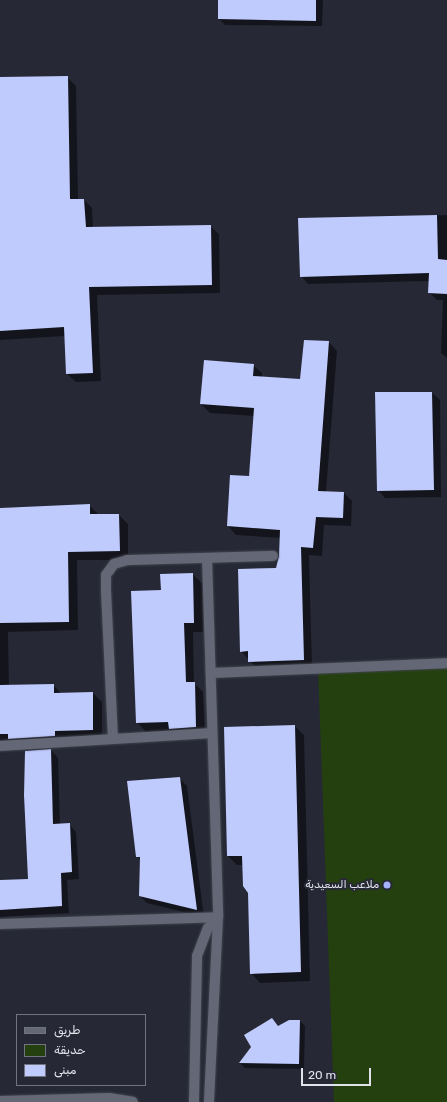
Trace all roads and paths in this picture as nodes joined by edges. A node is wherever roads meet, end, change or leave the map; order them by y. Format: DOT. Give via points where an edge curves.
graph roads {
  1 [pos="273,556"];
  2 [pos="207,558"];
  3 [pos="447,663"];
  4 [pos="210,673"];
  5 [pos="212,733"];
  6 [pos="113,739"];
  7 [pos="0,746"];
  8 [pos="218,917"];
  9 [pos="0,924"];
  10 [pos="0,1101"];
  11 [pos="133,1102"];
  12 [pos="194,1102"];
  13 [pos="209,1102"];
  1 -- 2 [label="lane"];
  2 -- 4 [label="lane"];
  2 -- 6 [label="lane" via="127,560 114,564 106,575"];
  3 -- 4 [label="lane"];
  4 -- 5 [label="lane"];
  5 -- 6 [label="lane"];
  5 -- 8 [label="lane"];
  6 -- 7 [label="lane"];
  8 -- 9 [label="lane"];
  8 -- 12 [label="lane" via="208,928 197,956"];
  8 -- 13 [label="lane"];
  10 -- 11 [label="lane" via="109,1098"];
}
